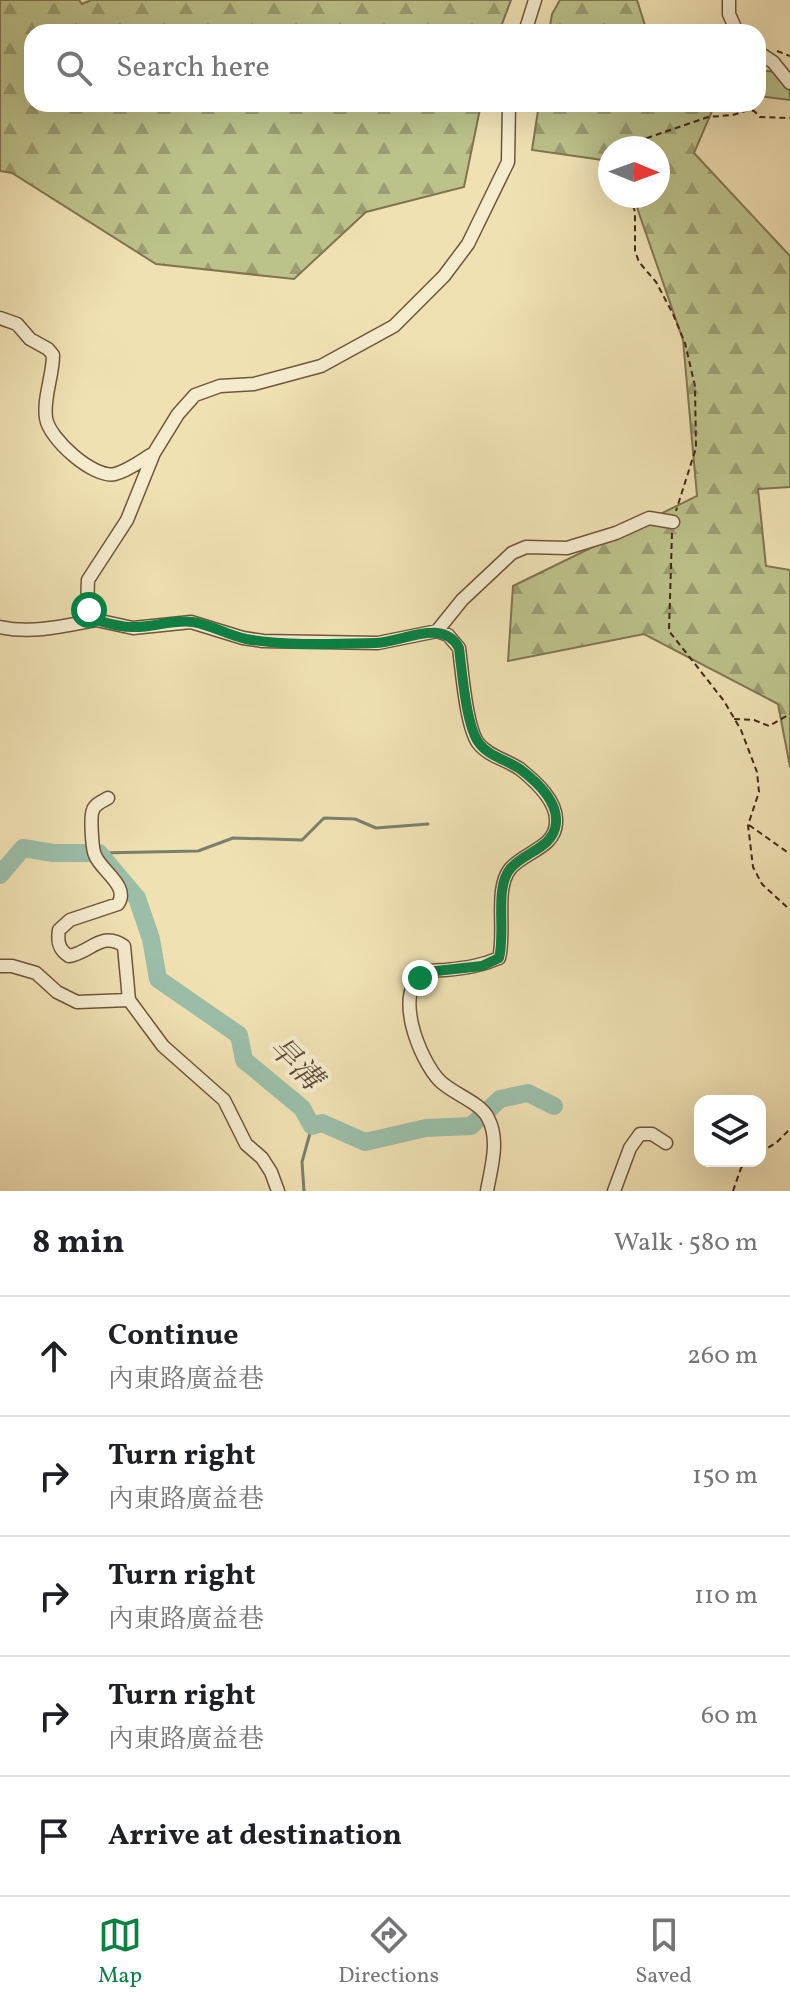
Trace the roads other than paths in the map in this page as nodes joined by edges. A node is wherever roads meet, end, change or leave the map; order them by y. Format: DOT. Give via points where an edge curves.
graph roads {
  1 [pos="535,0"];
  2 [pos="729,0"];
  3 [pos="528,24"];
  4 [pos="733,24"];
  5 [pos="766,57"];
  6 [pos="790,83"];
  7 [pos="509,112"];
  8 [pos="0,318"];
  9 [pos="154,453"];
  10 [pos="673,522"];
  11 [pos="96,620"];
  12 [pos="0,627"];
  13 [pos="437,631"];
  14 [pos="108,798"];
  15 [pos="0,966"];
  16 [pos="129,1000"];
  17 [pos="666,1143"];
  18 [pos="278,1191"];
  19 [pos="487,1191"];
  20 [pos="614,1191"];
  1 -- 3 [label="street"];
  2 -- 4 [label="street"];
  5 -- 6 [label="street"];
  7 -- 9 [label="street" via="508,162 468,244 394,326 321,366 195,395"];
  8 -- 9 [label="street" via="17,324 53,355 47,424 79,461 103,475 117,474"];
  9 -- 11 [label="street" via="127,520 88,580 87,602"];
  10 -- 13 [label="street" via="649,518 567,548 526,547 512,553"];
  11 -- 12 [label="street" via="19,631"];
  11 -- 13 [label="street" via="133,628 191,622 263,641 378,643"];
  13 -- 19 [label="street" via="459,648 472,730 479,743 520,769 550,799 557,821 546,843 509,870 502,889 499,958 482,966 427,972 413,984 409,997 415,1035 439,1080 488,1116 494,1135"];
  14 -- 16 [label="street" via="92,813 94,852 116,882 121,900 70,920 59,930 58,945 69,956 102,940 124,946"];
  15 -- 16 [label="street" via="36,973 77,1002"];
  16 -- 18 [label="street" via="163,1046 224,1100"];
  17 -- 20 [label="street" via="640,1134"];
}
